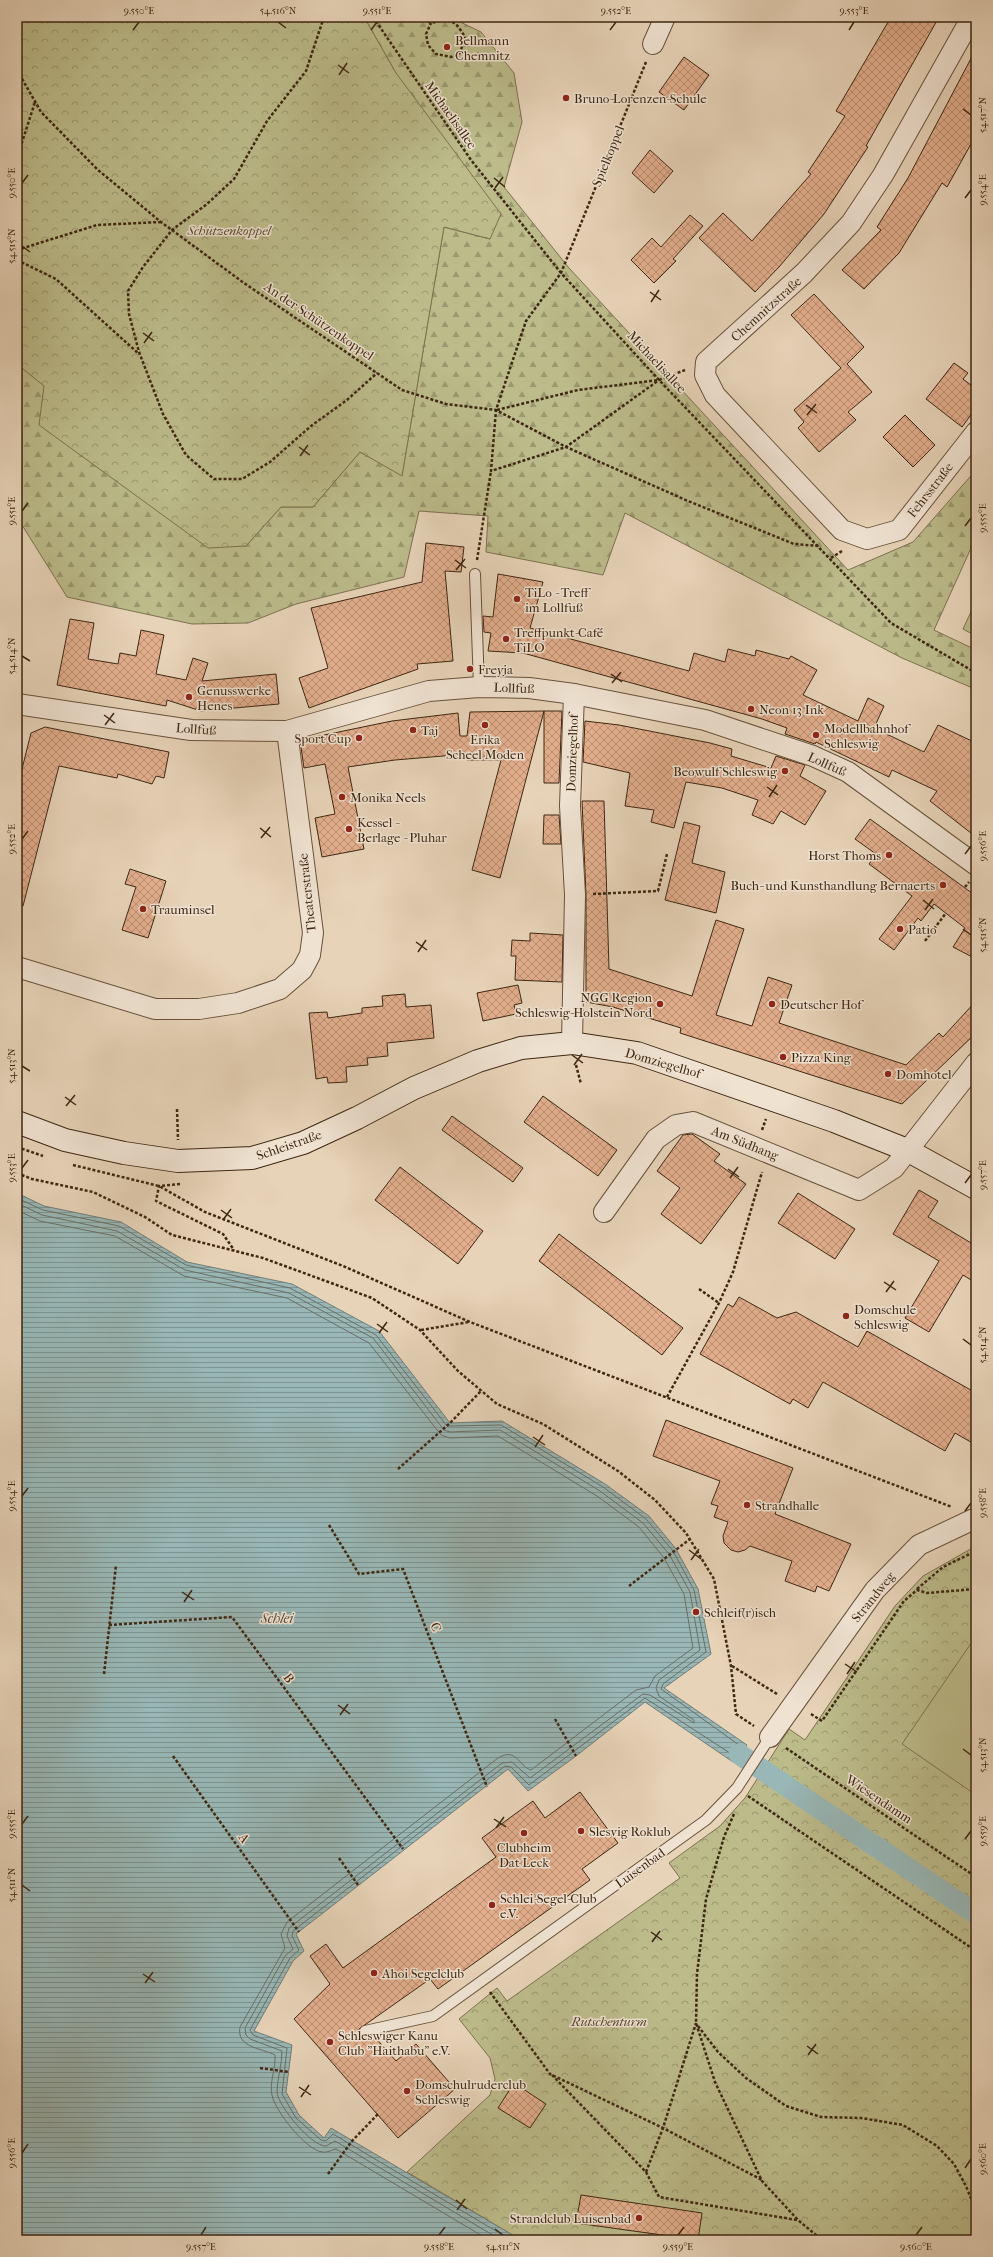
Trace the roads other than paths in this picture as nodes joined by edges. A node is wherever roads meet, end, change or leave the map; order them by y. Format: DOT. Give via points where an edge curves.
graph roads {
  1 [pos="665,17"];
  2 [pos="972,17"];
  3 [pos="654,44"];
  4 [pos="976,432"];
  5 [pos="899,530"];
  6 [pos="475,574"];
  7 [pos="479,687"];
  8 [pos="574,694"];
  9 [pos="17,704"];
  10 [pos="287,731"];
  11 [pos="976,865"];
  12 [pos="17,967"];
  13 [pos="572,1043"];
  14 [pos="976,1063"];
  15 [pos="17,1122"];
  16 [pos="907,1150"];
  17 [pos="976,1188"];
  18 [pos="604,1212"];
  19 [pos="976,1518"];
  20 [pos="794,1704"];
  21 [pos="770,1737"];
  22 [pos="365,2031"];
  1 -- 3 [label="street"];
  2 -- 5 [label="street, Chemnitzstraße" via="883,175 851,223 804,273 706,362 705,375 715,394 842,530 867,539"];
  4 -- 5 [label="street, Fehrsstraße"];
  6 -- 7 [label="lane"];
  7 -- 8 [label="street, Lollfuß" via="529,688"];
  7 -- 10 [label="street, Lollfuß" via="429,691"];
  8 -- 11 [label="street, Lollfuß" via="705,720 813,756 848,772"];
  8 -- 13 [label="street, Domziegelhof" via="570,806 575,895"];
  9 -- 10 [label="street, Lollfuß" via="191,730"];
  10 -- 12 [label="street, Theaterstraße" via="313,933 310,955 302,970 280,989 238,1004 199,1009 155,1009"];
  13 -- 15 [label="street, Schleistraße" via="521,1048 478,1061 414,1088 303,1143 252,1158 178,1161 124,1153 65,1140"];
  13 -- 16 [label="street, Domziegelhof" via="644,1055 826,1118"];
  14 -- 16 [label="street"];
  16 -- 17 [label="street, Domziegelhof"];
  16 -- 18 [label="street, Am Südhang" via="894,1168 860,1190 693,1122 676,1125 656,1139"];
  19 -- 20 [label="street, Strandweg" via="919,1545 880,1584"];
  20 -- 21 [label="street, Luisenbad"];
  21 -- 22 [label="lane, Luisenbad" via="737,1788 706,1820 433,2016"];
}
